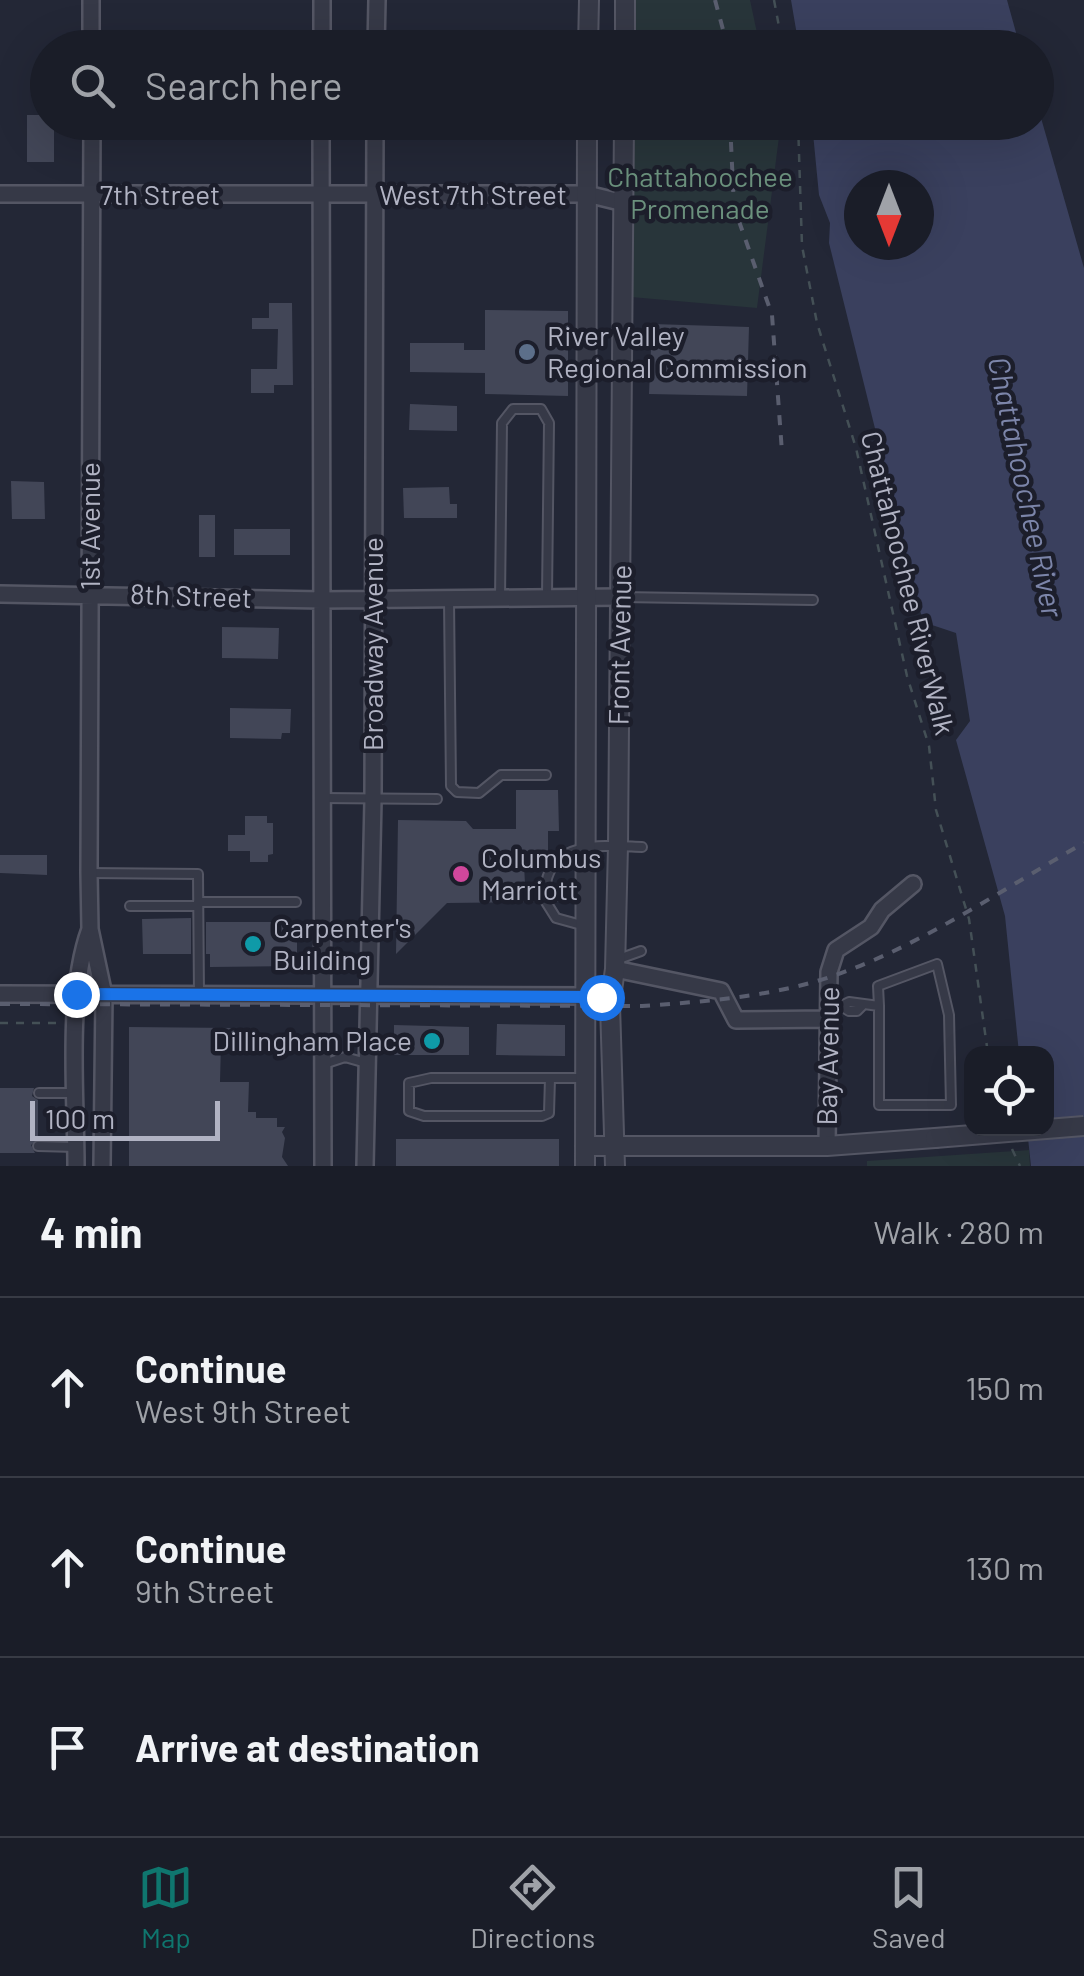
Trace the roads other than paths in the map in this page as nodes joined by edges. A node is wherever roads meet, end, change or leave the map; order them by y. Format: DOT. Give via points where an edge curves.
graph roads {
  1 [pos="91,0"];
  2 [pos="322,0"];
  3 [pos="376,0"];
  4 [pos="588,0"];
  5 [pos="626,0"];
  6 [pos="92,30"];
  7 [pos="322,30"];
  8 [pos="376,30"];
  9 [pos="588,30"];
  10 [pos="625,30"];
  11 [pos="92,140"];
  12 [pos="321,140"];
  13 [pos="375,140"];
  14 [pos="587,140"];
  15 [pos="624,140"];
  16 [pos="0,194"];
  17 [pos="586,194"];
  18 [pos="92,195"];
  19 [pos="320,196"];
  20 [pos="374,196"];
  21 [pos="624,203"];
  22 [pos="0,594"];
  23 [pos="90,594"];
  24 [pos="620,597"];
  25 [pos="500,599"];
  26 [pos="547,599"];
  27 [pos="584,599"];
  28 [pos="322,600"];
  29 [pos="374,600"];
  30 [pos="448,600"];
  31 [pos="813,600"];
  32 [pos="546,775"];
  33 [pos="321,798"];
  34 [pos="437,799"];
  35 [pos="373,800"];
  36 [pos="618,846"];
  37 [pos="585,847"];
  38 [pos="642,847"];
  39 [pos="89,873"];
  40 [pos="546,883"];
  41 [pos="913,884"];
  42 [pos="296,902"];
  43 [pos="546,902"];
  44 [pos="198,904"];
  45 [pos="130,906"];
  46 [pos="585,926"];
  47 [pos="90,928"];
  48 [pos="641,951"];
  49 [pos="615,964"];
  50 [pos="0,994"];
  51 [pos="76,994"];
  52 [pos="104,995"];
  53 [pos="199,995"];
  54 [pos="320,996"];
  55 [pos="367,996"];
  56 [pos="610,996"];
  57 [pos="586,997"];
  58 [pos="879,1006"];
  59 [pos="832,1010"];
  60 [pos="76,1032"];
  61 [pos="103,1040"];
  62 [pos="366,1063"];
  63 [pos="322,1065"];
  64 [pos="550,1078"];
  65 [pos="586,1078"];
  66 [pos="38,1093"];
  67 [pos="76,1093"];
  68 [pos="1084,1126"];
  69 [pos="615,1145"];
  70 [pos="38,1146"];
  71 [pos="76,1146"];
  72 [pos="585,1146"];
  73 [pos="827,1146"];
  74 [pos="76,1166"];
  75 [pos="102,1166"];
  76 [pos="323,1166"];
  77 [pos="365,1166"];
  78 [pos="585,1166"];
  79 [pos="615,1166"];
  1 -- 6 [label="street"];
  2 -- 7 [label="street"];
  3 -- 8 [label="street"];
  4 -- 9 [label="street"];
  5 -- 10 [label="street"];
  11 -- 18 [label="street, 1st Avenue"];
  12 -- 19 [label="street, Broadway Avenue"];
  13 -- 20 [label="street, Broadway Avenue"];
  14 -- 17 [label="street, Front Avenue"];
  15 -- 21 [label="street, Front Avenue"];
  16 -- 18 [label="street, 7th Street"];
  17 -- 20 [label="street, West 7th Street"];
  17 -- 21 [label="street, West 7th Street"];
  17 -- 27 [label="street, Front Avenue"];
  18 -- 19 [label="street, 7th Street"];
  18 -- 23 [label="street, 1st Avenue"];
  19 -- 20 [label="street, West 7th Street"];
  19 -- 28 [label="street, Broadway Avenue"];
  20 -- 29 [label="street, Broadway Avenue"];
  21 -- 24 [label="street, Front Avenue"];
  22 -- 23 [label="street, 8th Street"];
  23 -- 28 [label="street, 8th Street"];
  23 -- 39 [label="street, 1st Avenue"];
  24 -- 27 [label="street, 8th Street"];
  24 -- 31 [label="lane"];
  24 -- 36 [label="street, Front Avenue"];
  25 -- 26 [label="street, 8th Street"];
  25 -- 26 [label="lane" via="502,422 513,409 542,409 549,423"];
  25 -- 30 [label="street, 8th Street"];
  26 -- 27 [label="street, 8th Street"];
  27 -- 37 [label="street, Front Avenue"];
  28 -- 29 [label="street, 8th Street"];
  28 -- 33 [label="street, Broadway Avenue"];
  29 -- 30 [label="street, 8th Street"];
  29 -- 35 [label="street, Broadway Avenue"];
  30 -- 32 [label="lane" via="451,786 480,793 502,775"];
  33 -- 35 [label="lane"];
  33 -- 54 [label="street, Broadway Avenue"];
  34 -- 35 [label="lane"];
  35 -- 55 [label="street, Broadway Avenue"];
  36 -- 37 [label="lane"];
  36 -- 38 [label="lane"];
  36 -- 49 [label="street, Front Avenue"];
  37 -- 40 [label="lane" via="563,856"];
  37 -- 46 [label="street, Front Avenue"];
  39 -- 44 [label="lane" via="198,874"];
  39 -- 47 [label="street, 1st Avenue"];
  41 -- 59 [label="street, Bay Avenue" via="871,927 836,950 829,972"];
  42 -- 44 [label="lane"];
  43 -- 46 [label="lane" via="556,918"];
  44 -- 45 [label="lane"];
  44 -- 53 [label="lane"];
  46 -- 57 [label="street, Front Avenue"];
  47 -- 51 [label="street, 1st Avenue"];
  47 -- 52 [label="street, 1st Avenue"];
  48 -- 49 [label="lane"];
  49 -- 56 [label="street, Front Avenue"];
  49 -- 59 [label="street" via="721,991 736,1020"];
  50 -- 51 [label="street"];
  51 -- 52 [label="street"];
  51 -- 60 [label="street, 1st Avenue"];
  52 -- 53 [label="street"];
  52 -- 61 [label="street, 1st Avenue"];
  53 -- 54 [label="street"];
  54 -- 55 [label="street"];
  54 -- 63 [label="street, Broadway Avenue"];
  55 -- 57 [label="street"];
  55 -- 62 [label="street, Broadway Avenue"];
  56 -- 57 [label="street"];
  56 -- 69 [label="street, Front Avenue"];
  57 -- 65 [label="street, Front Avenue"];
  58 -- 58 [label="lane" via="879,1105 951,1105 949,1015 937,964 878,986"];
  58 -- 59 [label="lane"];
  59 -- 73 [label="street, Bay Avenue"];
  60 -- 61 [label="street"];
  60 -- 67 [label="street, 1st Avenue"];
  61 -- 75 [label="street, 1st Avenue"];
  62 -- 63 [label="lane" via="345,1056"];
  62 -- 77 [label="street, Broadway Avenue"];
  63 -- 76 [label="street, Broadway Avenue"];
  64 -- 64 [label="lane" via="409,1083 409,1111 542,1116 549,1113"];
  64 -- 65 [label="lane"];
  65 -- 72 [label="street, Front Avenue"];
  66 -- 67 [label="lane"];
  67 -- 71 [label="street, 1st Avenue"];
  68 -- 73 [label="street, bridge"];
  69 -- 72 [label="street"];
  69 -- 73 [label="street"];
  69 -- 79 [label="street, Front Avenue"];
  70 -- 71 [label="lane"];
  71 -- 74 [label="street, 1st Avenue"];
  72 -- 78 [label="street, Front Avenue"];
}
